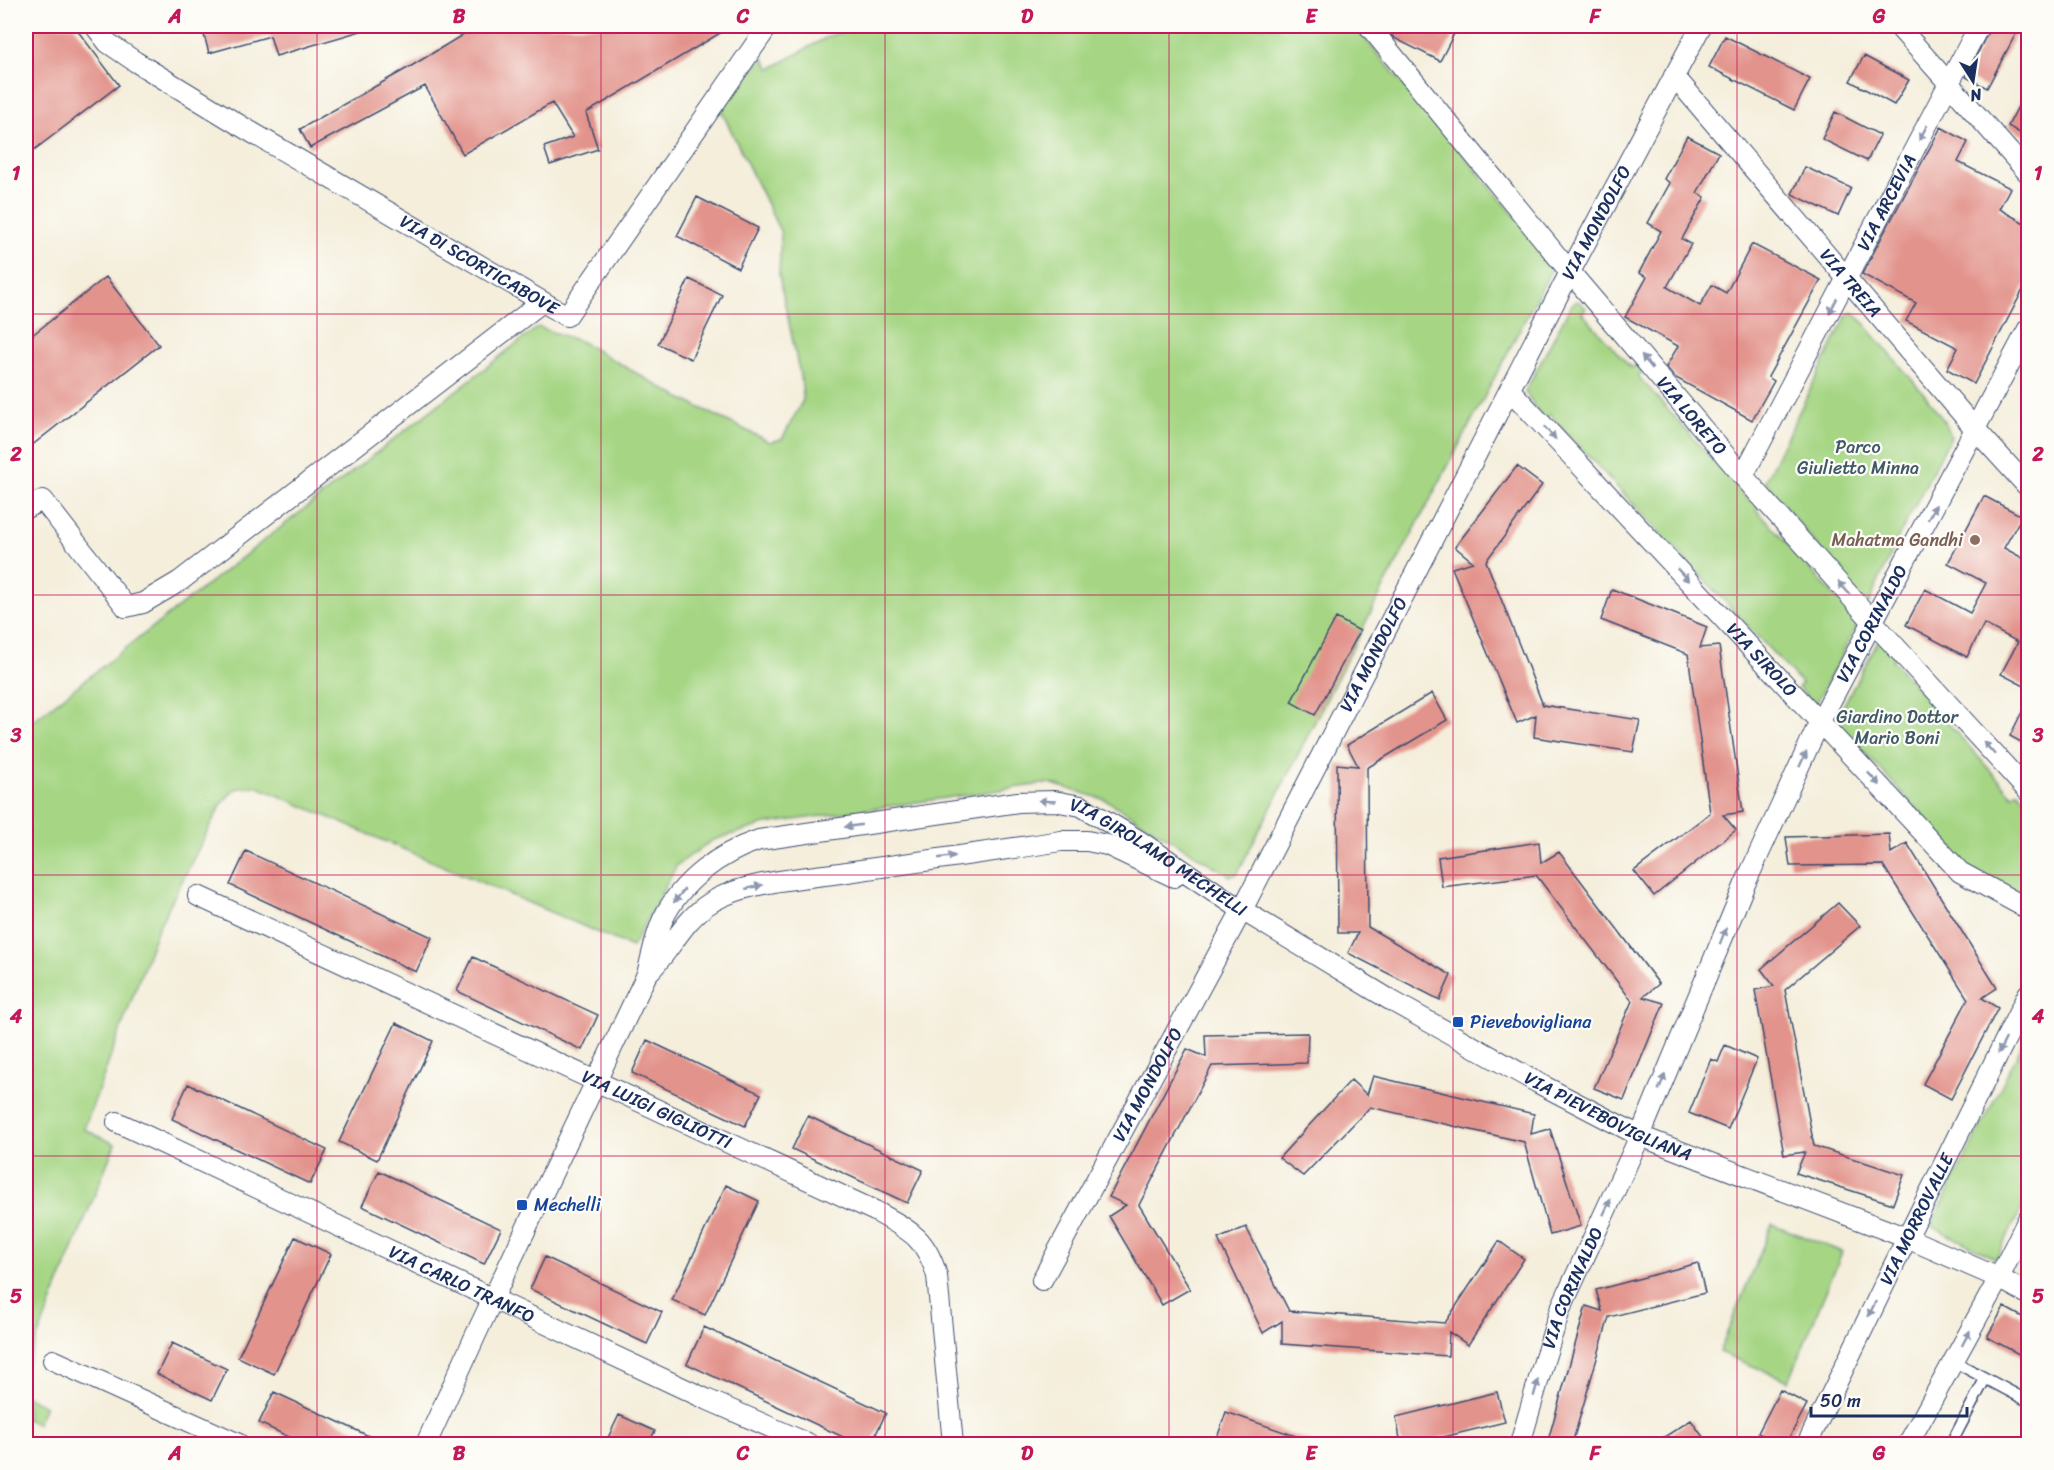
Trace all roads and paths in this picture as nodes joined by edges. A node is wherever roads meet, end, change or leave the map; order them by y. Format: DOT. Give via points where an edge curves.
graph roads {
  1 [pos="95,26"];
  2 [pos="768,26"];
  3 [pos="1369,26"];
  4 [pos="1701,26"];
  5 [pos="1898,26"];
  6 [pos="1979,26"];
  7 [pos="1674,76"];
  8 [pos="1950,82"];
  9 [pos="2028,173"];
  10 [pos="1570,272"];
  11 [pos="1846,280"];
  12 [pos="542,302"];
  13 [pos="2028,329"];
  14 [pos="1510,390"];
  15 [pos="1976,430"];
  16 [pos="1743,476"];
  17 [pos="2028,487"];
  18 [pos="26,508"];
  19 [pos="1873,622"];
  20 [pos="1820,721"];
  21 [pos="2028,791"];
  22 [pos="198,896"];
  23 [pos="2028,909"];
  24 [pos="1242,910"];
  25 [pos="647,974"];
  26 [pos="2028,993"];
  27 [pos="595,1081"];
  28 [pos="117,1122"];
  29 [pos="1640,1136"];
  30 [pos="2028,1219"];
  31 [pos="1907,1238"];
  32 [pos="1999,1278"];
  33 [pos="1042,1280"];
  34 [pos="2028,1293"];
  35 [pos="493,1297"];
  36 [pos="53,1360"];
  37 [pos="1953,1361"];
  38 [pos="1985,1378"];
  39 [pos="2028,1401"];
  40 [pos="239,1444"];
  41 [pos="426,1444"];
  42 [pos="808,1444"];
  43 [pos="953,1444"];
  44 [pos="1520,1444"];
  45 [pos="1807,1444"];
  46 [pos="1908,1444"];
  47 [pos="1951,1444"];
  1 -- 12 [label="street, VIA DI SCORTICABOVE" via="108,43 136,62"];
  2 -- 12 [label="street, VIA DI SCORTICABOVE" via="567,316"];
  3 -- 10 [label="street, VIA LORETO"];
  4 -- 7 [label="street, VIA MONDOLFO"];
  5 -- 8 [label="street"];
  6 -- 8 [label="street, VIA ARCEVIA"];
  7 -- 10 [label="street, VIA MONDOLFO"];
  7 -- 11 [label="street, VIA TREIA"];
  8 -- 9 [label="street"];
  8 -- 11 [label="street, VIA ARCEVIA, one-way"];
  10 -- 14 [label="street, VIA MONDOLFO"];
  16 -- 10 [label="street, VIA LORETO, one-way"];
  11 -- 15 [label="street, VIA TREIA"];
  11 -- 16 [label="street, VIA ARCEVIA, one-way"];
  12 -- 18 [label="street" via="180,581 143,603 126,607 43,500"];
  13 -- 15 [label="street, VIA CORINALDO"];
  14 -- 20 [label="street, VIA SIROLO, one-way"];
  14 -- 24 [label="street, VIA MONDOLFO"];
  15 -- 17 [label="street, VIA TREIA"];
  19 -- 15 [label="street, VIA CORINALDO, one-way"];
  19 -- 16 [label="street, VIA LORETO, one-way"];
  19 -- 20 [label="street, VIA CORINALDO"];
  21 -- 19 [label="street, VIA LORETO, one-way"];
  20 -- 23 [label="street, VIA SIROLO, one-way" via="1960,872"];
  29 -- 20 [label="street, VIA CORINALDO, one-way" via="1744,884"];
  22 -- 27 [label="street, VIA LUIGI GIGLIOTTI"];
  25 -- 24 [label="street, VIA GIROLAMO MECHELLI, one-way" via="693,917 729,894 779,882 1061,841 1107,845"];
  24 -- 25 [label="street, VIA GIROLAMO MECHELLI, one-way" via="1081,806 1054,801 1018,802 745,845 714,861 676,898 663,919"];
  24 -- 29 [label="street, VIA PIEVEBOVIGLIANA" via="1392,1001"];
  24 -- 33 [label="street, VIA MONDOLFO"];
  25 -- 27 [label="street, VIA GIROLAMO MECHELLI"];
  26 -- 31 [label="street, VIA MORROVALLE, one-way"];
  27 -- 35 [label="street, VIA GIROLAMO MECHELLI"];
  27 -- 43 [label="street, VIA LUIGI GIGLIOTTI" via="911,1231 925,1247 937,1276"];
  28 -- 35 [label="street, VIA CARLO TRANFO"];
  29 -- 31 [label="street, VIA PIEVEBOVIGLIANA"];
  44 -- 29 [label="street, VIA CORINALDO, one-way" via="1560,1311"];
  30 -- 32 [label="street"];
  31 -- 32 [label="street, VIA PIEVEBOVIGLIANA"];
  31 -- 45 [label="street, VIA MORROVALLE, one-way"];
  32 -- 34 [label="street, VIA PIEVEBOVIGLIANA"];
  37 -- 32 [label="street, one-way"];
  35 -- 41 [label="street, VIA GIROLAMO MECHELLI"];
  35 -- 42 [label="street, VIA CARLO TRANFO"];
  36 -- 40 [label="street"];
  37 -- 38 [label="lane"];
  37 -- 46 [label="street"];
  38 -- 39 [label="lane"];
  38 -- 47 [label="lane"];
}
